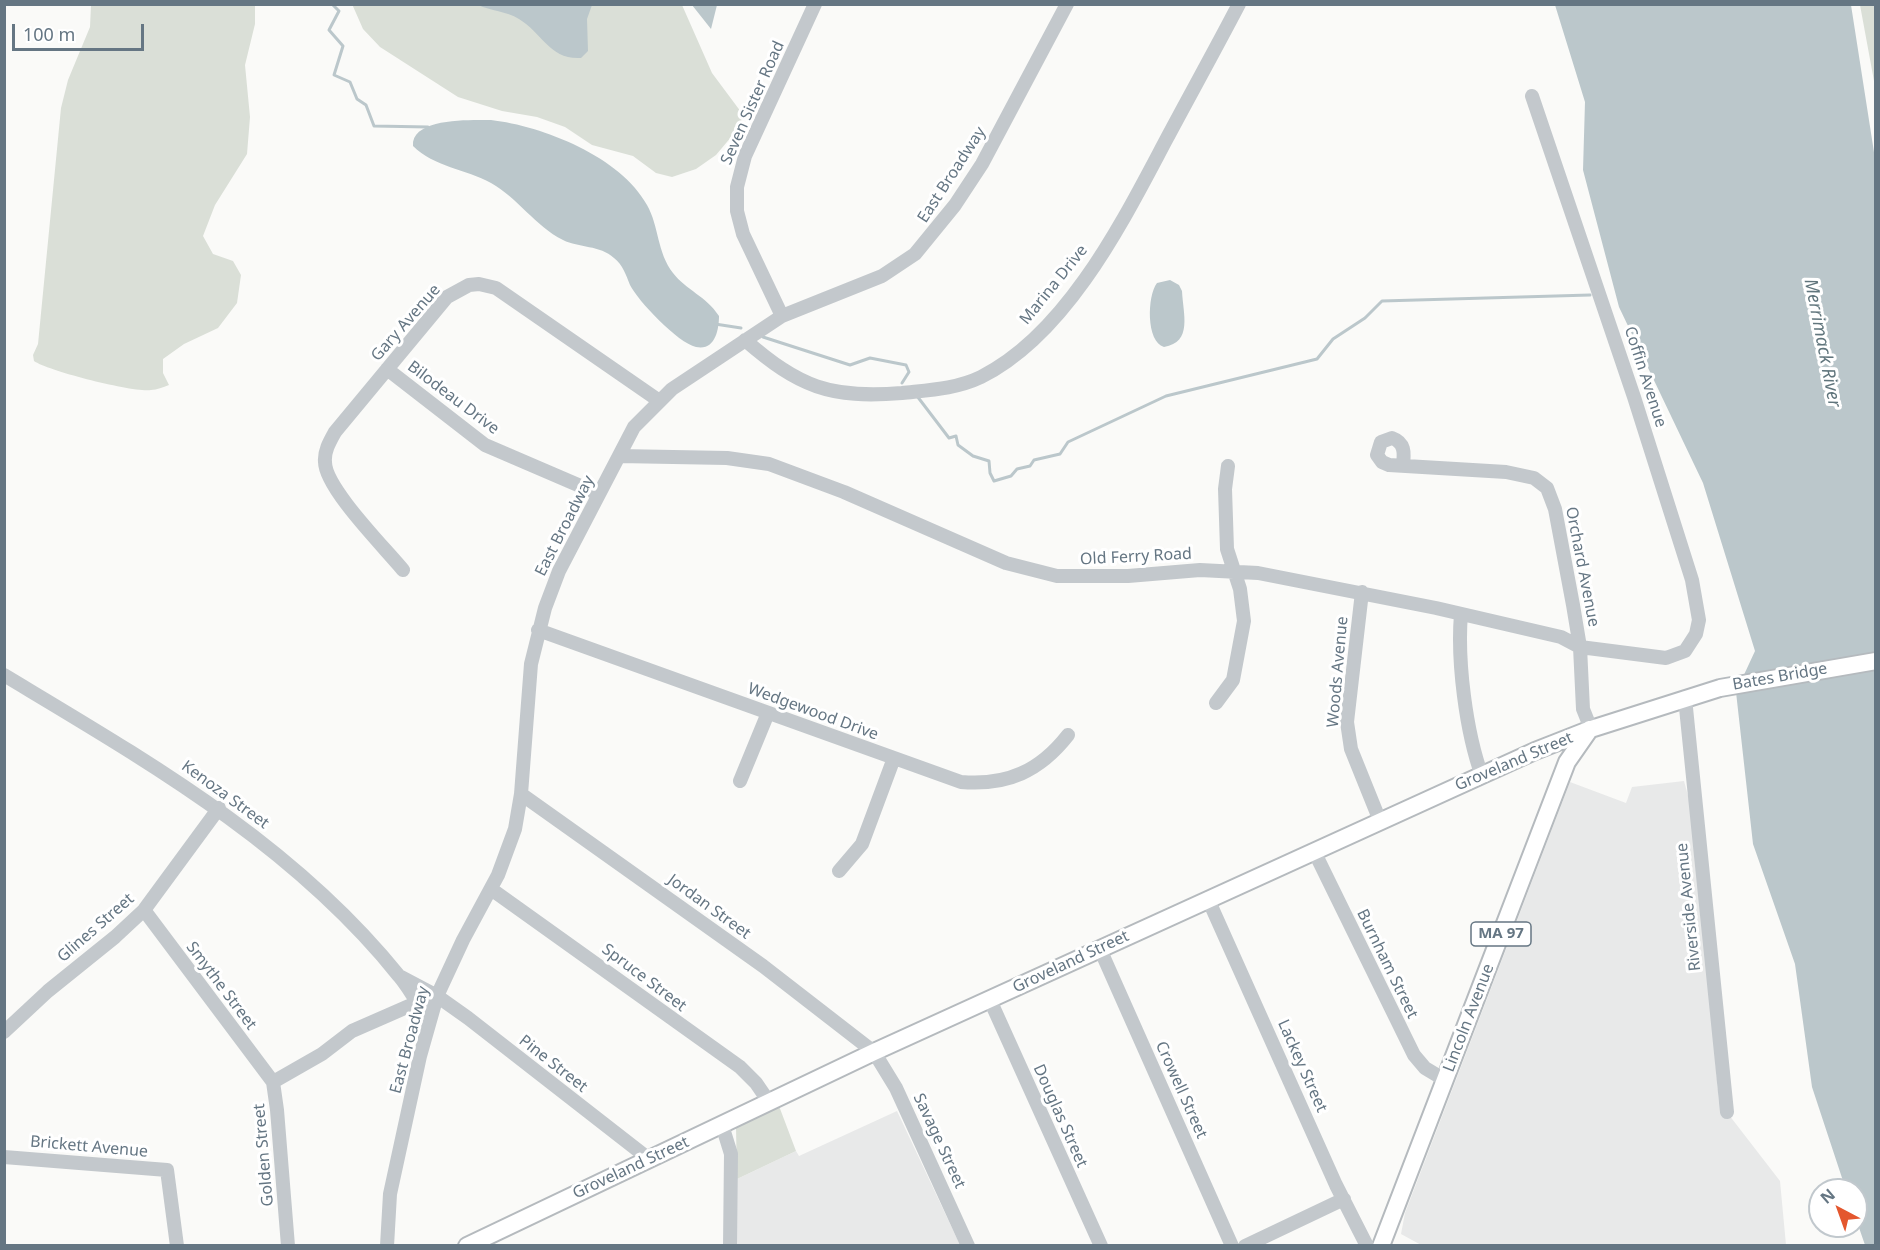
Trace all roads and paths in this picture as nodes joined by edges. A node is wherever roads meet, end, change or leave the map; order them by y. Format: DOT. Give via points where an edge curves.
graph roads {
  1 [pos="815,4"];
  2 [pos="1067,4"];
  3 [pos="1239,4"];
  4 [pos="1532,96"];
  5 [pos="782,316"];
  6 [pos="745,340"];
  7 [pos="387,369"];
  8 [pos="658,400"];
  9 [pos="619,456"];
  10 [pos="1228,466"];
  11 [pos="1403,466"];
  12 [pos="600,494"];
  13 [pos="403,570"];
  14 [pos="1233,572"];
  15 [pos="1362,592"];
  16 [pos="1461,614"];
  17 [pos="538,630"];
  18 [pos="1580,647"];
  19 [pos="1666,658"];
  20 [pos="1875,661"];
  21 [pos="4,675"];
  22 [pos="26,688"];
  23 [pos="4,690"];
  24 [pos="1685,698"];
  25 [pos="1216,703"];
  26 [pos="768,713"];
  27 [pos="1591,729"];
  28 [pos="1068,735"];
  29 [pos="894,758"];
  30 [pos="1482,776"];
  31 [pos="740,781"];
  32 [pos="521,794"];
  33 [pos="219,808"];
  34 [pos="1380,821"];
  35 [pos="1314,851"];
  36 [pos="838,871"];
  37 [pos="491,889"];
  38 [pos="1208,899"];
  39 [pos="144,910"];
  40 [pos="1100,949"];
  41 [pos="399,976"];
  42 [pos="437,996"];
  43 [pos="990,1000"];
  44 [pos="416,1004"];
  45 [pos="429,1022"];
  46 [pos="4,1032"];
  47 [pos="874,1053"];
  48 [pos="1446,1080"];
  49 [pos="273,1082"];
  50 [pos="769,1102"];
  51 [pos="1727,1112"];
  52 [pos="722,1125"];
  53 [pos="4,1157"];
  54 [pos="649,1160"];
  55 [pos="1344,1199"];
  56 [pos="177,1245"];
  57 [pos="288,1245"];
  58 [pos="387,1245"];
  59 [pos="467,1245"];
  60 [pos="730,1245"];
  61 [pos="968,1245"];
  62 [pos="1101,1245"];
  63 [pos="1232,1245"];
  64 [pos="1245,1245"];
  65 [pos="1367,1245"];
  66 [pos="1381,1245"];
  1 -- 5 [label="street, Seven Sister Road" via="746,156 737,187 737,211 743,234"];
  2 -- 5 [label="street, East Broadway" via="982,164 928,240 892,271"];
  3 -- 6 [label="street, Marina Drive" via="1110,241 1049,323 993,370 954,387 866,396 838,394 796,377"];
  4 -- 19 [label="street, Coffin Avenue" via="1692,580 1699,620 1696,634 1685,651"];
  5 -- 6 [label="street, East Broadway"];
  6 -- 8 [label="street, East Broadway"];
  7 -- 8 [label="street, Gary Avenue" via="447,297 463,287 479,284 496,288 524,306"];
  7 -- 12 [label="street, Bilodeau Drive" via="485,446"];
  7 -- 13 [label="street, Gary Avenue" via="335,432 326,450 325,465 341,497"];
  8 -- 9 [label="street, East Broadway" via="640,418"];
  9 -- 12 [label="street, East Broadway"];
  9 -- 14 [label="street, Old Ferry Road" via="728,458 769,464 844,492 1006,563 1057,576"];
  10 -- 14 [label="street" via="1227,549"];
  11 -- 18 [label="street, Orchard Avenue" via="1506,472 1534,478 1548,488"];
  12 -- 17 [label="street, East Broadway" via="559,571"];
  14 -- 15 [label="street, Old Ferry Road"];
  14 -- 25 [label="street" via="1240,589 1244,621 1233,680"];
  15 -- 16 [label="street, Old Ferry Road"];
  15 -- 34 [label="street, Woods Avenue" via="1347,722 1352,749"];
  16 -- 18 [label="street, Old Ferry Road" via="1561,637"];
  16 -- 30 [label="street" via="1470,741"];
  17 -- 26 [label="street, Wedgewood Drive"];
  17 -- 32 [label="street, East Broadway" via="531,664"];
  18 -- 19 [label="street, Old Ferry Road"];
  18 -- 27 [label="street, Orchard Avenue" via="1584,709"];
  20 -- 24 [label="main road, Bates Bridge" via="1720,688"];
  21 -- 22 [label="street, Kenoza Street"];
  22 -- 23 [label="street"];
  22 -- 33 [label="street, Kenoza Street"];
  24 -- 27 [label="main road, Groveland Street"];
  24 -- 51 [label="street, Riverside Avenue"];
  26 -- 29 [label="street, Wedgewood Drive"];
  26 -- 31 [label="street"];
  27 -- 30 [label="main road, Groveland Street"];
  27 -- 48 [label="main road, Lincoln Avenue / MA 97" via="1567,762"];
  28 -- 29 [label="street, Wedgewood Drive" via="1028,772 1009,780 977,783 948,778"];
  29 -- 36 [label="street" via="862,844"];
  30 -- 34 [label="main road, Groveland Street"];
  32 -- 37 [label="street, East Broadway" via="515,829"];
  32 -- 47 [label="street, Jordan Street" via="754,959"];
  33 -- 39 [label="street, Glines Street"];
  33 -- 41 [label="street, Kenoza Street" via="333,904"];
  34 -- 35 [label="main road, Groveland Street"];
  35 -- 38 [label="main road, Groveland Street"];
  35 -- 48 [label="street, Burnham Street" via="1414,1055 1425,1068"];
  37 -- 42 [label="street, East Broadway"];
  37 -- 50 [label="street, Spruce Street" via="740,1067"];
  38 -- 40 [label="main road, Groveland Street"];
  38 -- 55 [label="street, Lackey Street"];
  39 -- 46 [label="street, Glines Street"];
  39 -- 49 [label="street, Smythe Street"];
  40 -- 43 [label="main road, Groveland Street"];
  40 -- 63 [label="street, Crowell Street"];
  41 -- 42 [label="street, Kenoza Street"];
  41 -- 44 [label="street, Kenoza Street"];
  42 -- 45 [label="street, East Broadway"];
  42 -- 54 [label="street, Pine Street"];
  43 -- 47 [label="main road, Groveland Street"];
  43 -- 62 [label="street, Douglas Street"];
  44 -- 45 [label="street, Kenoza Street"];
  44 -- 49 [label="street, Golden Street" via="352,1031 322,1054"];
  45 -- 58 [label="street, East Broadway" via="390,1194"];
  47 -- 50 [label="main road, Groveland Street"];
  47 -- 61 [label="street, Savage Street" via="896,1088"];
  48 -- 66 [label="main road, Lincoln Avenue / MA 97"];
  49 -- 57 [label="street, Golden Street"];
  50 -- 52 [label="main road, Groveland Street"];
  52 -- 54 [label="main road, Groveland Street"];
  52 -- 60 [label="street" via="731,1154"];
  53 -- 56 [label="street, Brickett Avenue" via="167,1170"];
  54 -- 59 [label="main road, Groveland Street"];
  55 -- 64 [label="street"];
  55 -- 65 [label="street, Lackey Street"];
}
